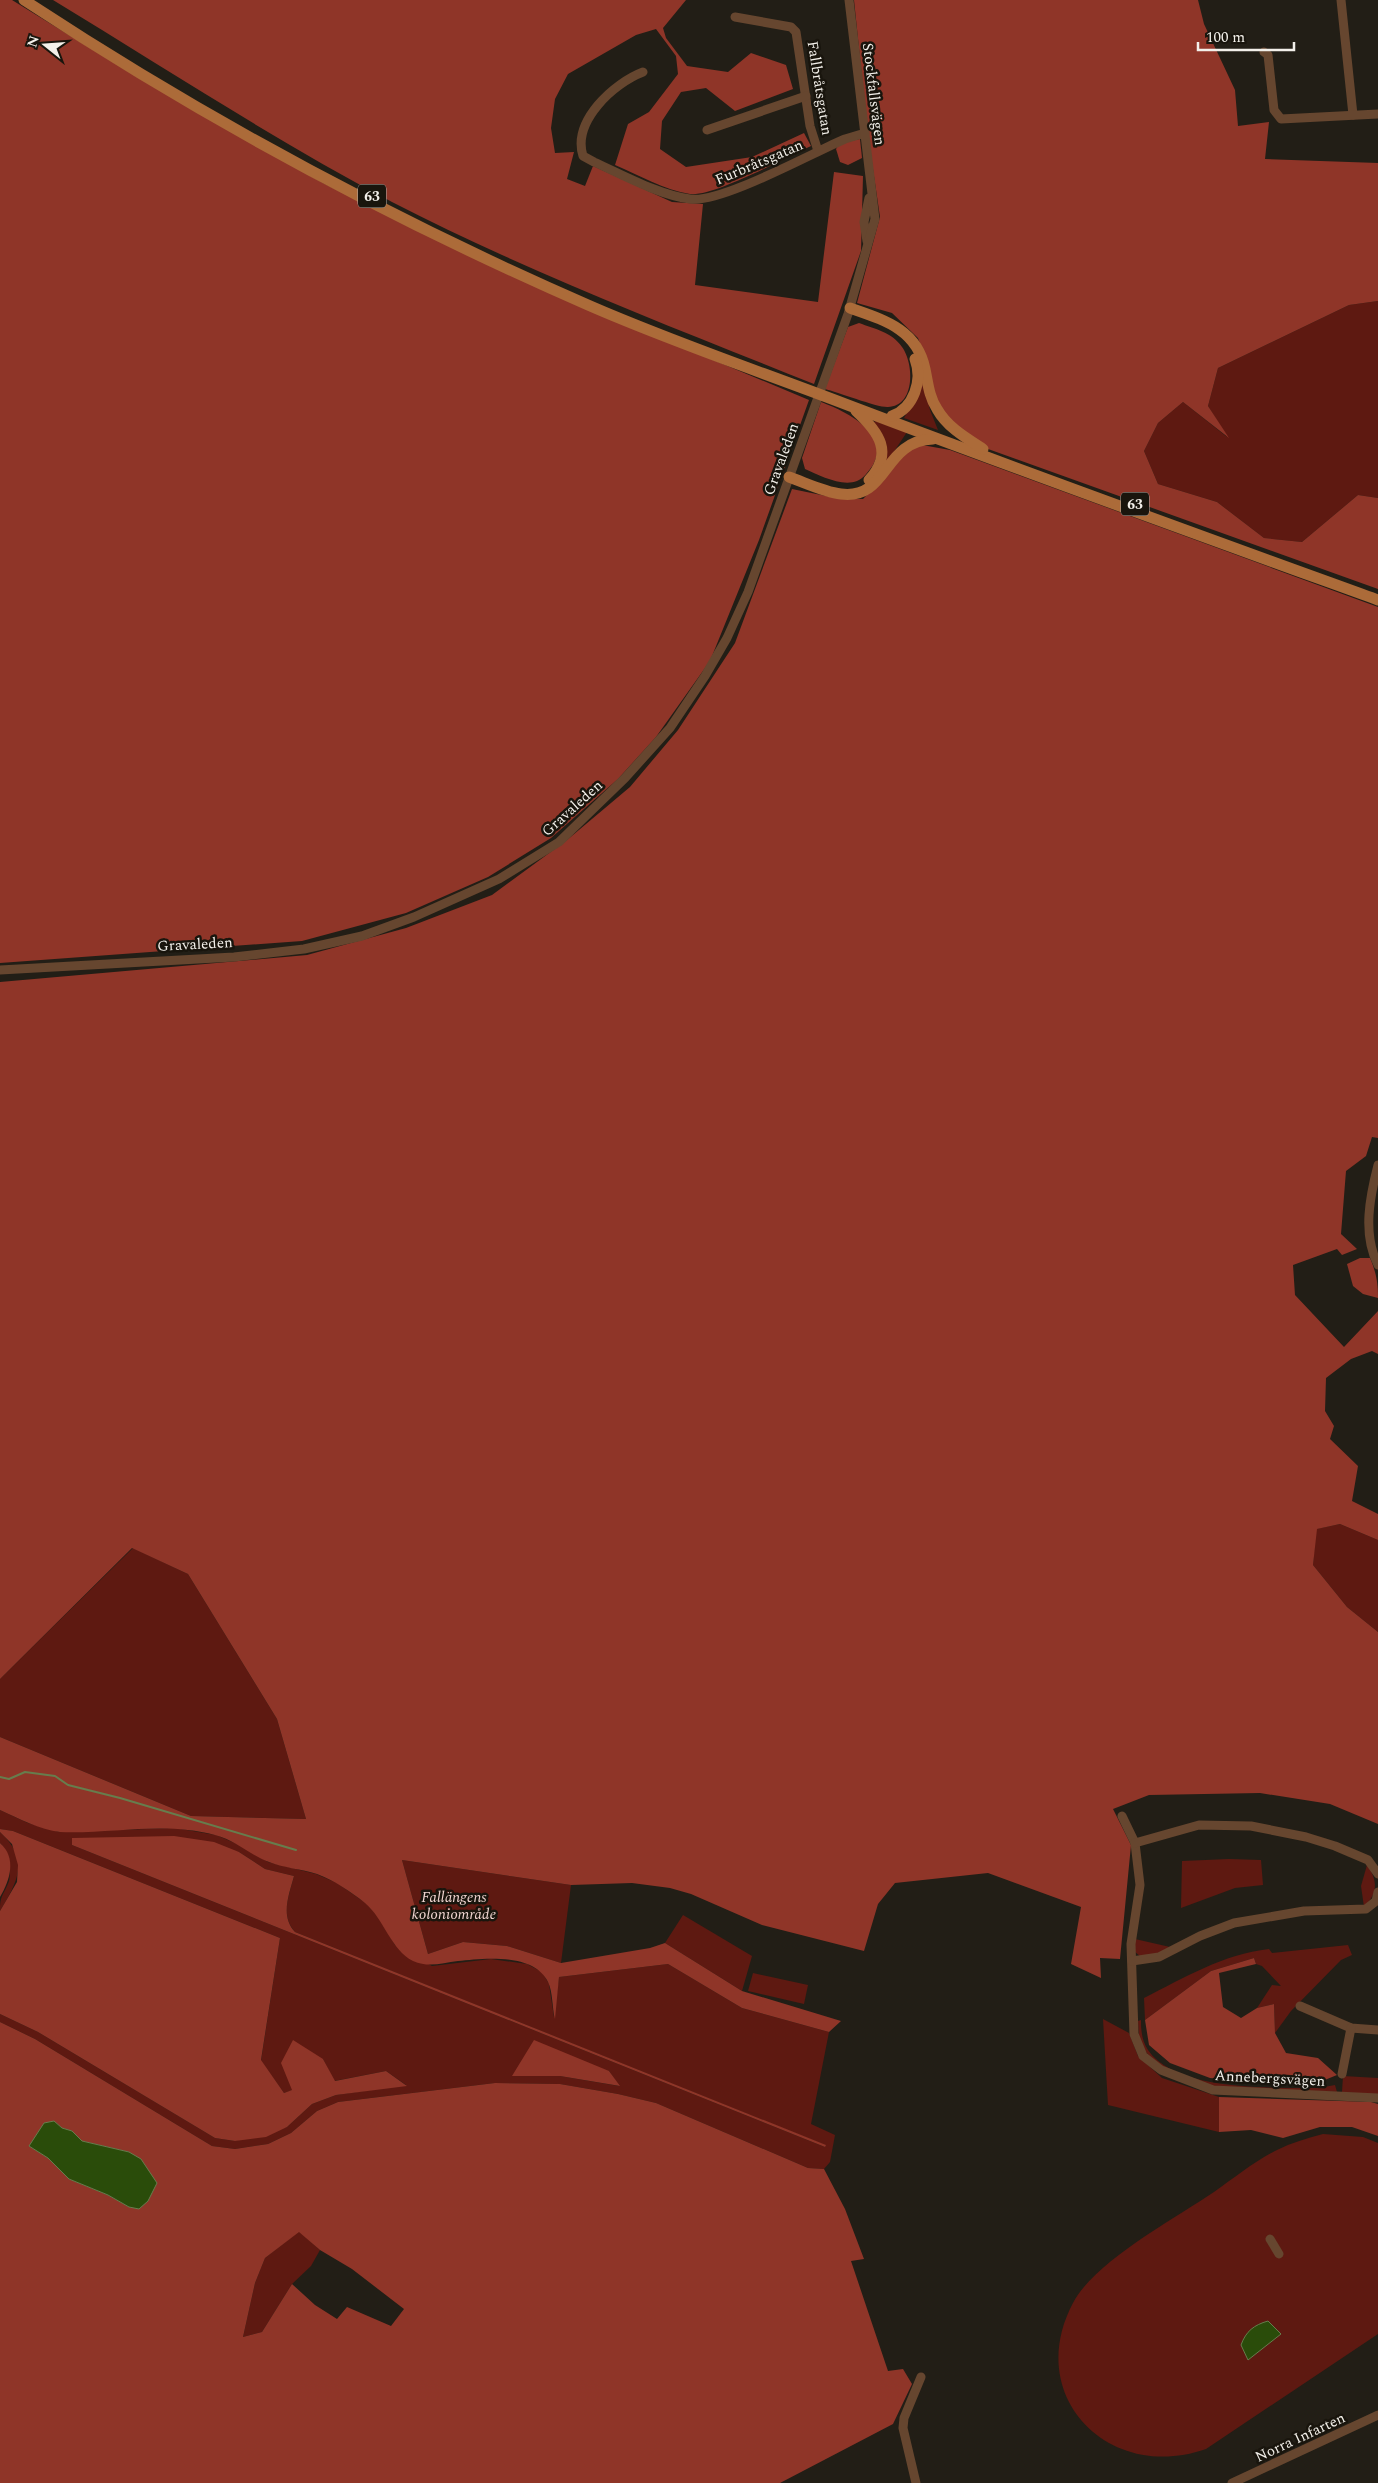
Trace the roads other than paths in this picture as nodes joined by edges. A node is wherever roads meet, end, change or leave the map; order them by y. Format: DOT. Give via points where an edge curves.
graph roads {
  1 [pos="24,0"];
  2 [pos="35,0"];
  3 [pos="849,0"];
  4 [pos="1341,0"];
  5 [pos="735,17"];
  6 [pos="1264,52"];
  7 [pos="643,72"];
  8 [pos="806,96"];
  9 [pos="1378,114"];
  10 [pos="1353,116"];
  11 [pos="707,130"];
  12 [pos="866,133"];
  13 [pos="818,151"];
  14 [pos="849,311"];
  15 [pos="812,390"];
  16 [pos="827,395"];
  17 [pos="851,407"];
  18 [pos="892,416"];
  19 [pos="936,439"];
  20 [pos="983,449"];
  21 [pos="790,474"];
  22 [pos="1378,592"];
  23 [pos="1378,600"];
  24 [pos="0,970"];
  25 [pos="1378,1164"];
  26 [pos="1378,1265"];
  27 [pos="1122,1816"];
  28 [pos="1135,1843"];
  29 [pos="1378,1874"];
  30 [pos="1378,1892"];
  31 [pos="1132,1962"];
  32 [pos="1300,2006"];
  33 [pos="1351,2028"];
  34 [pos="1378,2030"];
  35 [pos="1342,2074"];
  36 [pos="1378,2098"];
  37 [pos="1270,2239"];
  38 [pos="1279,2254"];
  39 [pos="921,2377"];
  40 [pos="1378,2415"];
  41 [pos="916,2483"];
  42 [pos="1232,2483"];
  1 -- 15 [label="main road, 63" via="120,62 227,124 469,252 661,336"];
  2 -- 15 [label="main road, 63" via="238,124 388,205 592,301"];
  3 -- 12 [label="street, Stockfallsvägen"];
  4 -- 10 [label="street"];
  5 -- 8 [label="street, Fallbråtsgatan" via="794,30 799,42"];
  6 -- 10 [label="street" via="1268,55 1274,110 1281,118"];
  7 -- 13 [label="street, Furbråtsgatan" via="630,77 596,108 584,131 583,156 672,196 692,200 732,190"];
  8 -- 11 [label="street"];
  8 -- 13 [label="street, Fallbråtsgatan"];
  9 -- 10 [label="street"];
  12 -- 13 [label="street, Furbråtsgatan"];
  12 -- 14 [label="street, Stockfallsvägen" via="875,219"];
  14 -- 18 [label="main road" via="894,332 914,355 918,370 915,390 904,410"];
  14 -- 20 [label="main road" via="890,322 906,332 922,357 930,393 938,411 954,429"];
  14 -- 21 [label="street, Gravaleden"];
  15 -- 16 [label="main road, 63"];
  16 -- 17 [label="main road, 63"];
  16 -- 18 [label="main road, 63"];
  17 -- 19 [label="main road, 63"];
  17 -- 21 [label="main road" via="874,429 882,446 880,464 872,476 856,486 842,487"];
  18 -- 20 [label="main road, 63"];
  19 -- 21 [label="main road" via="906,445 875,484 857,493 834,493"];
  19 -- 23 [label="main road, 63"];
  20 -- 22 [label="main road, 63"];
  21 -- 24 [label="street, Gravaleden" via="738,614 705,676 670,728 631,772 559,842 499,879 414,917 362,936 304,950"];
  25 -- 26 [label="street" via="1370,1194 1369,1218 1371,1251"];
  27 -- 28 [label="street, Annebergsvägen"];
  28 -- 29 [label="street" via="1199,1825 1259,1827 1354,1854 1368,1860"];
  28 -- 31 [label="street, Annebergsvägen" via="1139,1892 1131,1944"];
  30 -- 31 [label="street" via="1376,1901 1366,1909 1304,1911 1234,1923 1159,1957"];
  31 -- 36 [label="street, Annebergsvägen" via="1134,2034 1143,2056 1161,2070 1213,2090"];
  32 -- 33 [label="street"];
  33 -- 34 [label="street"];
  33 -- 35 [label="street"];
  37 -- 38 [label="street"];
  39 -- 41 [label="street" via="903,2428"];
  40 -- 42 [label="street, Norra Infarten"];
}
